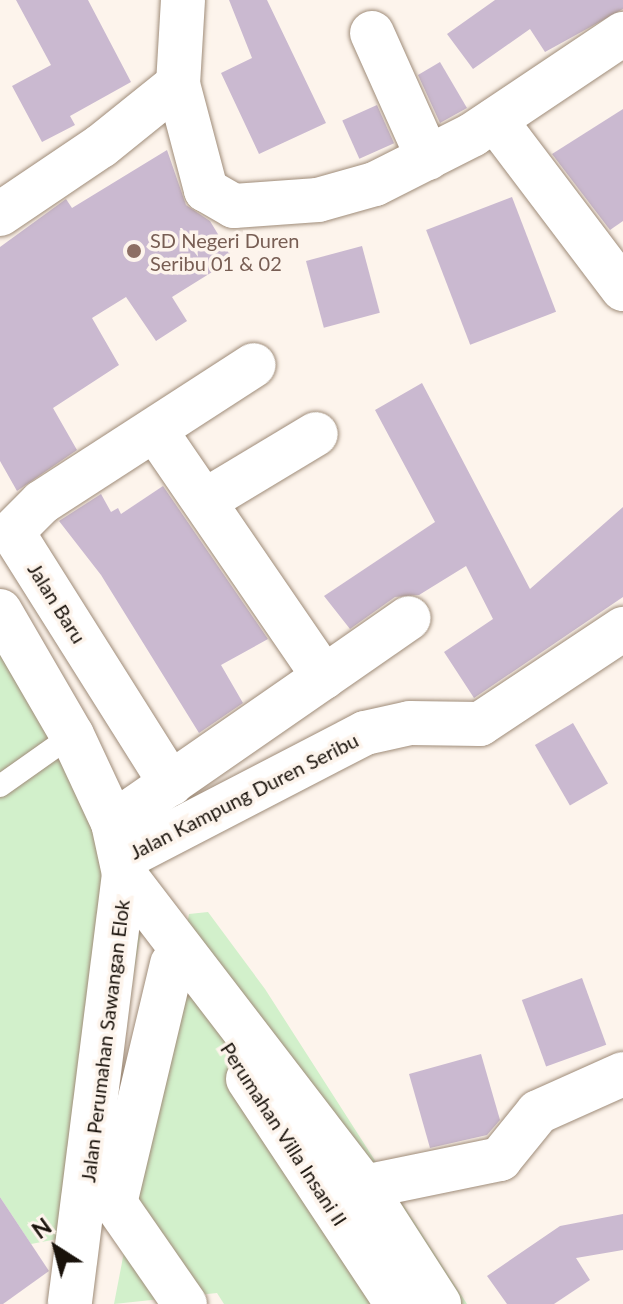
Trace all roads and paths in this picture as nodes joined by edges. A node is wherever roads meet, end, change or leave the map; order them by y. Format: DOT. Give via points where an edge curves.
graph roads {
  1 [pos="183,0"];
  2 [pos="372,33"];
  3 [pos="623,34"];
  4 [pos="178,84"];
  5 [pos="495,120"];
  6 [pos="428,158"];
  7 [pos="0,214"];
  8 [pos="618,276"];
  9 [pos="254,365"];
  10 [pos="156,432"];
  11 [pos="316,434"];
  12 [pos="206,500"];
  13 [pos="0,611"];
  14 [pos="409,618"];
  15 [pos="623,629"];
  16 [pos="324,677"];
  17 [pos="72,735"];
  18 [pos="171,784"];
  19 [pos="0,786"];
  20 [pos="121,866"];
  21 [pos="172,964"];
  22 [pos="623,1074"];
  23 [pos="364,1187"];
  24 [pos="70,1304"];
  25 [pos="185,1304"];
  26 [pos="397,1304"];
  27 [pos="439,1304"];
  1 -- 4 [label="street"];
  2 -- 6 [label="street"];
  3 -- 5 [label="street"];
  4 -- 6 [label="street" via="206,190 234,206 318,200 375,184"];
  4 -- 7 [label="street" via="101,146"];
  5 -- 6 [label="street"];
  5 -- 8 [label="street"];
  9 -- 10 [label="street, Jalan Baru"];
  10 -- 12 [label="street"];
  10 -- 18 [label="street, Jalan Baru" via="42,502 19,518 12,532"];
  11 -- 12 [label="street"];
  12 -- 16 [label="street"];
  13 -- 17 [label="street, Jalan Kampung Duren Seribu"];
  14 -- 16 [label="street"];
  15 -- 20 [label="street, Jalan Kampung Duren Seribu" via="480,724 410,723 365,733"];
  16 -- 18 [label="street"];
  17 -- 19 [label="lane"];
  17 -- 20 [label="street, Jalan Kampung Duren Seribu"];
  18 -- 20 [label="street"];
  20 -- 21 [label="street, Perumahan Villa Insani II"];
  20 -- 23 [label="street, Jalan Kampung Duren Seribu"];
  20 -- 24 [label="street, Jalan Perumahan Sawangan Elok"];
  21 -- 25 [label="street" via="115,1203"];
  21 -- 26 [label="street, Perumahan Villa Insani II"];
  22 -- 23 [label="street" via="538,1112 500,1159"];
  23 -- 27 [label="street, Jalan Kampung Duren Seribu"];
}
